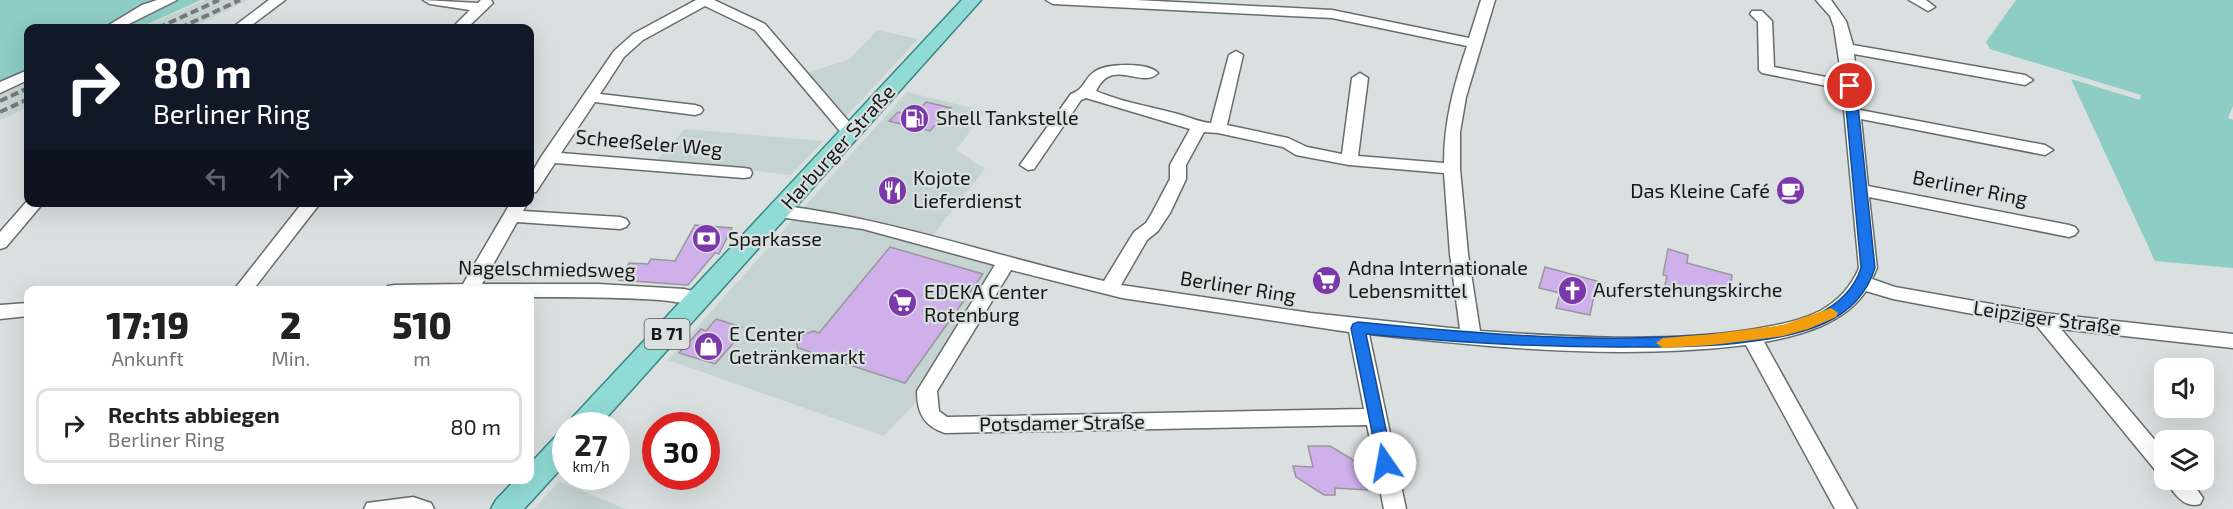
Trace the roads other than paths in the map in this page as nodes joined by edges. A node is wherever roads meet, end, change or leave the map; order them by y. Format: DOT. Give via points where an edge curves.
graph roads {
  1 [pos="170,0"];
  2 [pos="279,0"];
  3 [pos="430,0"];
  4 [pos="705,0"];
  5 [pos="972,0"];
  6 [pos="1053,0"];
  7 [pos="1488,0"];
  8 [pos="1823,0"];
  9 [pos="485,4"];
  10 [pos="1757,14"];
  11 [pos="118,24"];
  12 [pos="245,24"];
  13 [pos="463,24"];
  14 [pos="1474,44"];
  15 [pos="1846,48"];
  16 [pos="1236,56"];
  17 [pos="1150,73"];
  18 [pos="24,77"];
  19 [pos="1360,78"];
  20 [pos="2025,80"];
  21 [pos="1850,86"];
  22 [pos="0,88"];
  23 [pos="1087,93"];
  24 [pos="589,97"];
  25 [pos="695,110"];
  26 [pos="1853,113"];
  27 [pos="1199,127"];
  28 [pos="1218,128"];
  29 [pos="850,133"];
  30 [pos="2045,150"];
  31 [pos="549,157"];
  32 [pos="1349,160"];
  33 [pos="1028,165"];
  34 [pos="1452,169"];
  35 [pos="744,173"];
  36 [pos="534,181"];
  37 [pos="1861,189"];
  38 [pos="786,203"];
  39 [pos="32,207"];
  40 [pos="309,207"];
  41 [pos="516,209"];
  42 [pos="620,223"];
  43 [pos="2069,231"];
  44 [pos="0,243"];
  45 [pos="1007,261"];
  46 [pos="1863,283"];
  47 [pos="246,286"];
  48 [pos="471,286"];
  49 [pos="1109,289"];
  50 [pos="534,290"];
  51 [pos="699,299"];
  52 [pos="24,310"];
  53 [pos="0,312"];
  54 [pos="2043,320"];
  55 [pos="1358,328"];
  56 [pos="1751,336"];
  57 [pos="1471,338"];
  58 [pos="2233,341"];
  59 [pos="595,412"];
  60 [pos="1375,417"];
  61 [pos="2154,453"];
  62 [pos="552,459"];
  63 [pos="534,479"];
  64 [pos="529,484"];
  65 [pos="2185,490"];
  66 [pos="2192,498"];
  67 [pos="375,509"];
  68 [pos="423,509"];
  69 [pos="506,509"];
  70 [pos="1395,509"];
  71 [pos="1846,509"];
  1 -- 11 [label="street"];
  2 -- 12 [label="street"];
  3 -- 9 [label="street"];
  4 -- 24 [label="street, Scheeßeler Weg" via="638,37 619,54"];
  4 -- 29 [label="street" via="760,27"];
  5 -- 29 [label="main road, Harburger Straße / B 71"];
  6 -- 14 [label="street" via="1332,14"];
  7 -- 14 [label="street"];
  8 -- 15 [label="street" via="1842,23"];
  9 -- 13 [label="street"];
  10 -- 21 [label="street" via="1765,21 1767,70"];
  14 -- 34 [label="street" via="1456,106"];
  15 -- 20 [label="street"];
  15 -- 21 [label="street"];
  16 -- 28 [label="street"];
  17 -- 23 [label="street" via="1105,70 1096,75"];
  18 -- 22 [label="street"];
  19 -- 32 [label="street"];
  21 -- 26 [label="street"];
  23 -- 27 [label="street" via="1106,103 1185,120"];
  23 -- 33 [label="street" via="1076,97"];
  24 -- 25 [label="street"];
  24 -- 31 [label="street, Scheeßeler Weg"];
  26 -- 30 [label="street"];
  26 -- 37 [label="street"];
  27 -- 28 [label="street"];
  27 -- 49 [label="street" via="1178,165 1178,179 1161,213 1140,236"];
  28 -- 32 [label="street"];
  29 -- 38 [label="main road, Harburger Straße / B 71"];
  31 -- 35 [label="street, Scheeßeler Weg"];
  31 -- 36 [label="street, Scheeßeler Weg"];
  32 -- 34 [label="street"];
  34 -- 57 [label="street"];
  37 -- 43 [label="street, Berliner Ring"];
  37 -- 46 [label="street" via="1868,253"];
  38 -- 45 [label="street, Berliner Ring"];
  38 -- 51 [label="main road, Harburger Straße / B 71"];
  39 -- 44 [label="street"];
  40 -- 47 [label="street"];
  41 -- 42 [label="street"];
  41 -- 48 [label="street"];
  45 -- 49 [label="street, Berliner Ring"];
  45 -- 60 [label="street, Potsdamer Straße" via="927,391 927,411 935,421 945,425"];
  46 -- 54 [label="street, Leipziger Straße" via="1893,293"];
  46 -- 56 [label="street, Berliner Ring" via="1848,302 1821,319"];
  49 -- 55 [label="street, Berliner Ring"];
  50 -- 51 [label="street, Nagelschmiedsweg" via="598,290"];
  51 -- 59 [label="main road, Harburger Straße / B 71"];
  52 -- 53 [label="street"];
  54 -- 58 [label="street, Leipziger Straße"];
  54 -- 61 [label="street"];
  55 -- 57 [label="street, Berliner Ring"];
  55 -- 60 [label="street"];
  56 -- 57 [label="street, Berliner Ring" via="1648,344"];
  56 -- 71 [label="street"];
  60 -- 70 [label="street"];
  62 -- 63 [label="main road"];
  64 -- 69 [label="main road"];
  65 -- 66 [label="street"];
  67 -- 68 [label="street"];
}
